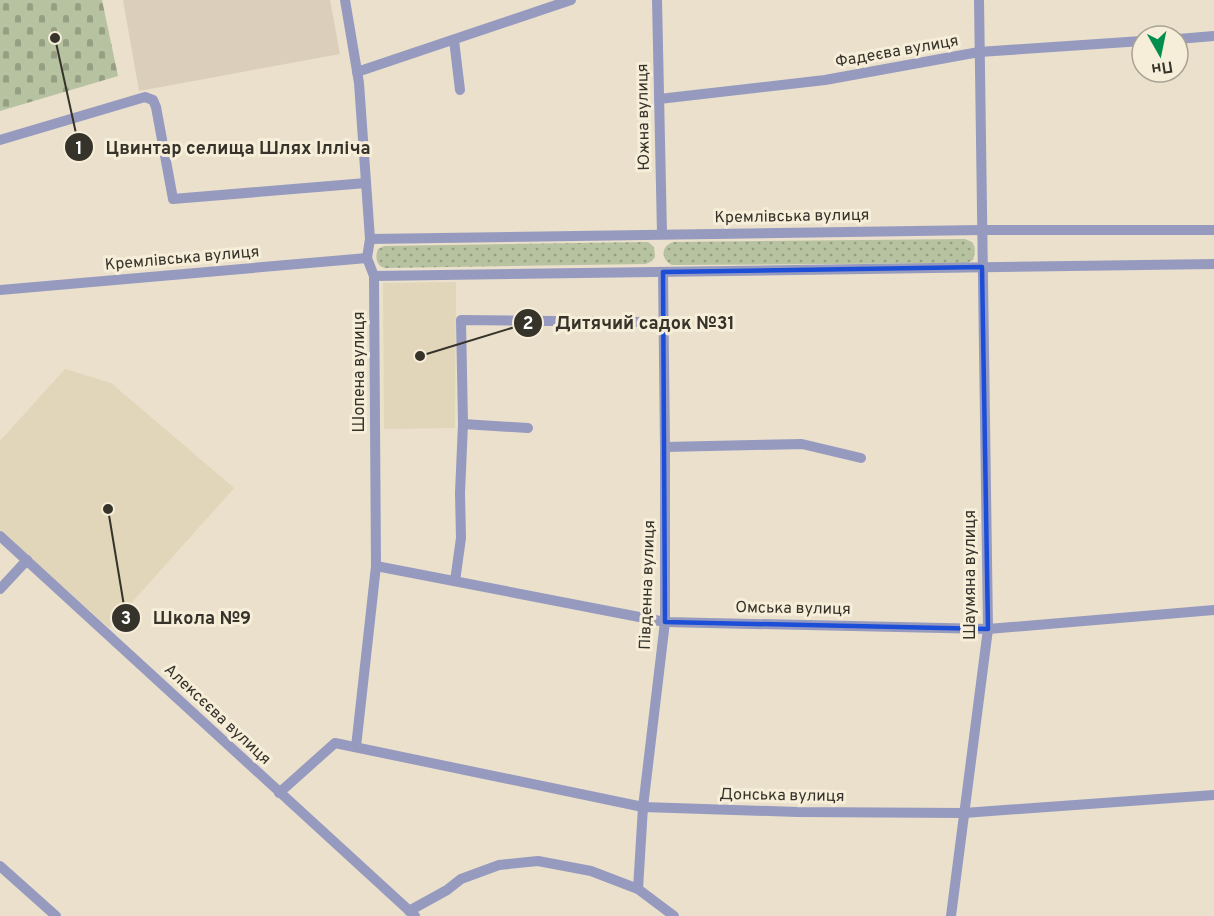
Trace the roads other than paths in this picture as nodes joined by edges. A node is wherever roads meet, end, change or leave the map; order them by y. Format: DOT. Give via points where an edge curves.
graph roads {
  1 [pos="345,0"];
  2 [pos="571,0"];
  3 [pos="657,0"];
  4 [pos="979,0"];
  5 [pos="1214,36"];
  6 [pos="1190,38"];
  7 [pos="454,40"];
  8 [pos="1130,42"];
  9 [pos="979,52"];
  10 [pos="357,72"];
  11 [pos="460,90"];
  12 [pos="659,99"];
  13 [pos="0,140"];
  14 [pos="366,183"];
  15 [pos="982,230"];
  16 [pos="1214,230"];
  17 [pos="662,234"];
  18 [pos="370,238"];
  19 [pos="367,258"];
  20 [pos="1214,264"];
  21 [pos="982,267"];
  22 [pos="663,272"];
  23 [pos="374,276"];
  24 [pos="0,290"];
  25 [pos="642,322"];
  26 [pos="463,424"];
  27 [pos="528,428"];
  28 [pos="665,447"];
  29 [pos="861,458"];
  30 [pos="0,536"];
  31 [pos="27,560"];
  32 [pos="376,566"];
  33 [pos="455,581"];
  34 [pos="0,589"];
  35 [pos="1214,610"];
  36 [pos="665,622"];
  37 [pos="988,629"];
  38 [pos="356,747"];
  39 [pos="279,793"];
  40 [pos="1214,795"];
  41 [pos="643,807"];
  42 [pos="964,813"];
  43 [pos="0,866"];
  44 [pos="638,889"];
  45 [pos="412,913"];
  46 [pos="56,916"];
  47 [pos="674,916"];
  48 [pos="951,916"];
  1 -- 10 [label="street, Шопена вулиця"];
  2 -- 7 [label="street"];
  3 -- 12 [label="street, Южна вулиця"];
  4 -- 9 [label="street"];
  5 -- 6 [label="street"];
  7 -- 10 [label="street"];
  7 -- 11 [label="street"];
  8 -- 9 [label="street, Фадеєва вулиця"];
  9 -- 12 [label="street, Фадеєва вулиця" via="825,80"];
  9 -- 15 [label="street"];
  10 -- 14 [label="street, Шопена вулиця"];
  12 -- 17 [label="street, Южна вулиця"];
  13 -- 14 [label="street" via="146,97 156,107 173,199"];
  14 -- 18 [label="street, Шопена вулиця"];
  15 -- 16 [label="street, Кремлівська вулиця"];
  15 -- 17 [label="street, Кремлівська вулиця"];
  15 -- 21 [label="street, Шаумяна вулиця"];
  17 -- 18 [label="street, Кремлівська вулиця"];
  18 -- 19 [label="street, Шопена вулиця"];
  19 -- 23 [label="street, Шопена вулиця"];
  19 -- 24 [label="street, Кремлівська вулиця"];
  20 -- 21 [label="street"];
  21 -- 22 [label="street"];
  21 -- 37 [label="street, Шаумяна вулиця"];
  22 -- 23 [label="street"];
  22 -- 28 [label="street, Південна вулиця"];
  23 -- 32 [label="street, Шопена вулиця"];
  25 -- 26 [label="street" via="461,320"];
  26 -- 27 [label="street"];
  26 -- 33 [label="street" via="461,538"];
  28 -- 29 [label="street" via="802,444"];
  28 -- 36 [label="street, Південна вулиця"];
  30 -- 31 [label="street, Алексєєва вулиця"];
  31 -- 34 [label="street"];
  31 -- 39 [label="street, Алексєєва вулиця"];
  32 -- 33 [label="street, Омська вулиця"];
  32 -- 38 [label="street, Шопена вулиця"];
  33 -- 36 [label="street, Омська вулиця"];
  35 -- 37 [label="street, Омська вулиця"];
  36 -- 37 [label="street, Омська вулиця"];
  36 -- 41 [label="street, Південна вулиця"];
  37 -- 42 [label="street, Шаумяна вулиця"];
  38 -- 39 [label="street, Донська вулиця" via="335,742"];
  38 -- 41 [label="street, Донська вулиця"];
  39 -- 45 [label="street, Алексєєва вулиця"];
  40 -- 42 [label="street, Донська вулиця"];
  41 -- 42 [label="street, Донська вулиця"];
  41 -- 44 [label="street, Південна вулиця"];
  42 -- 48 [label="street, Шаумяна вулиця"];
  43 -- 46 [label="street"];
  44 -- 45 [label="street" via="591,871 538,861 499,865 461,879"];
  44 -- 47 [label="street"];
}
